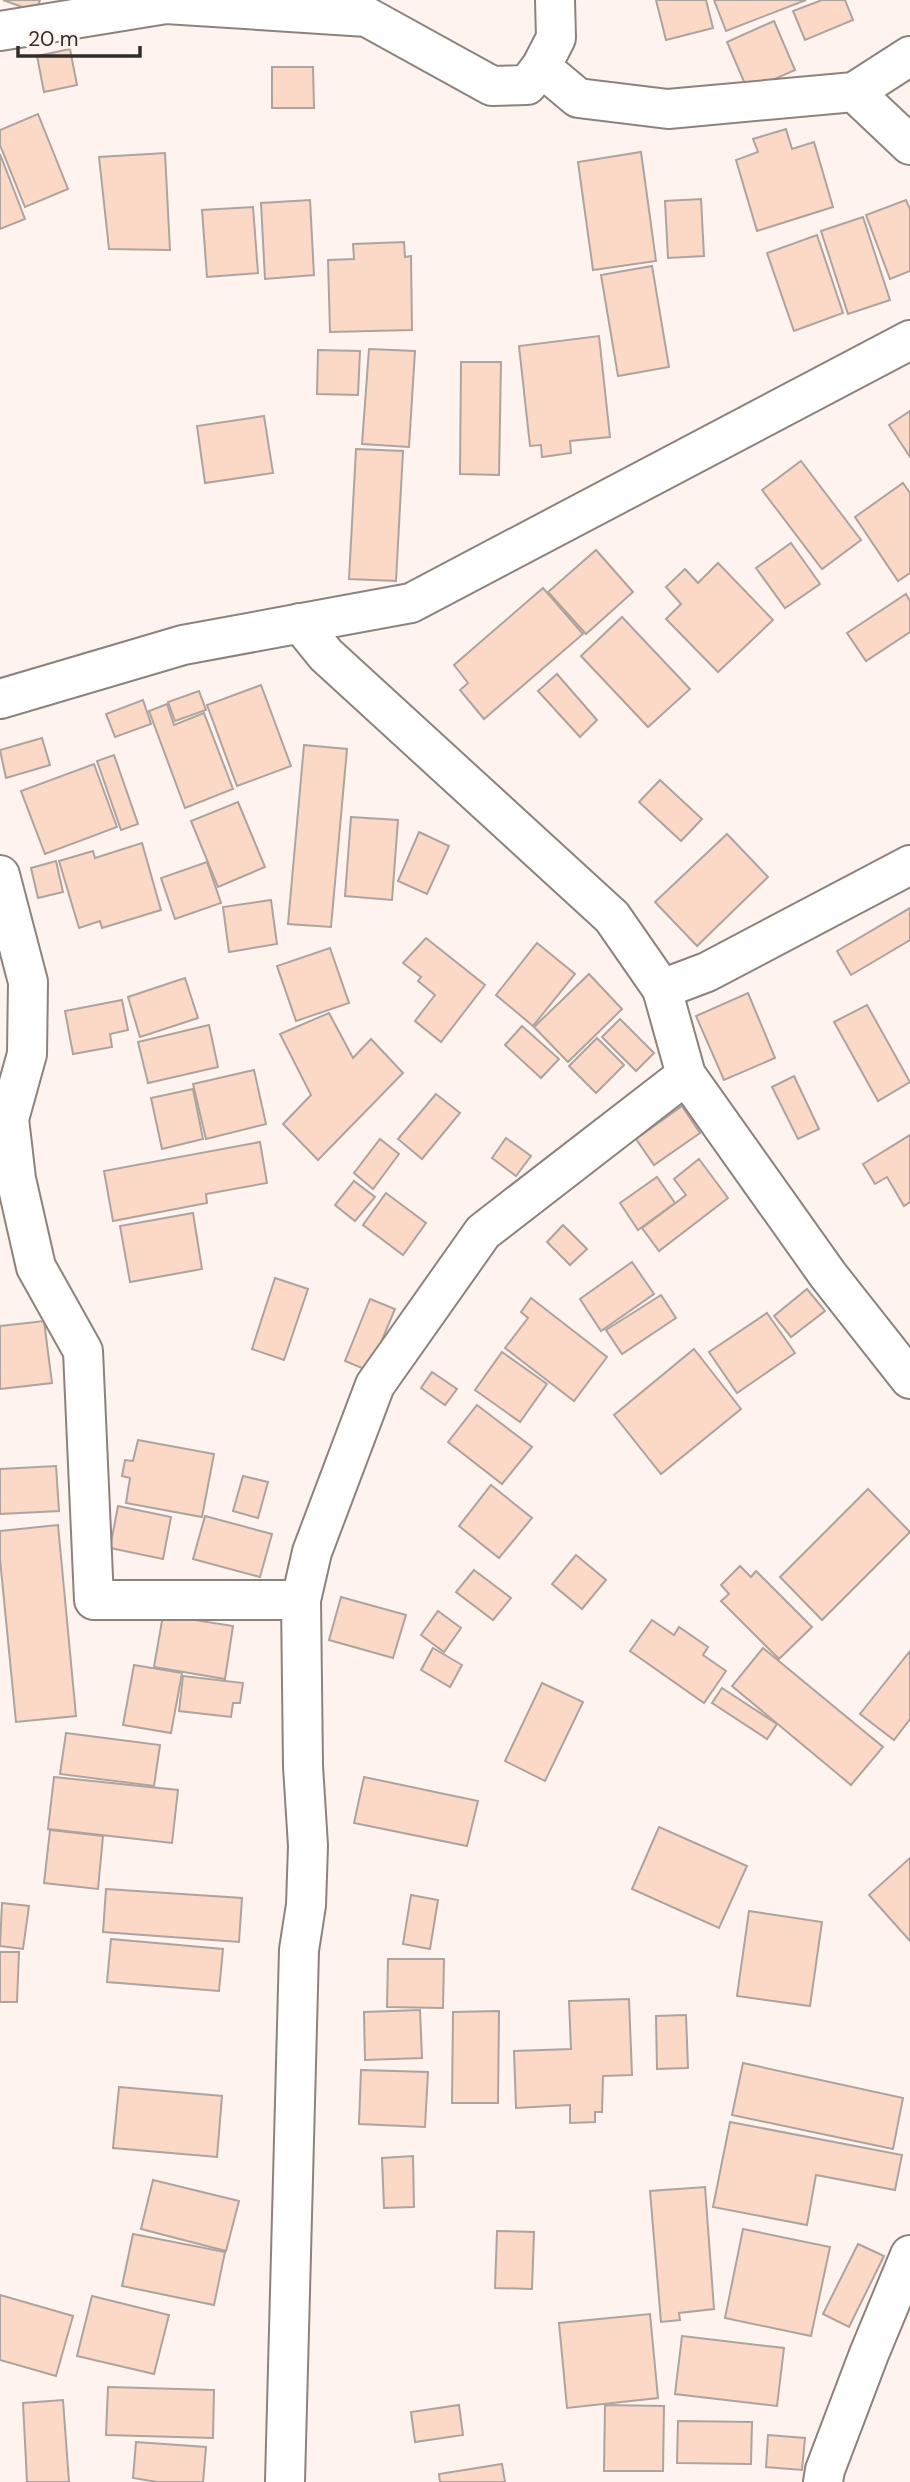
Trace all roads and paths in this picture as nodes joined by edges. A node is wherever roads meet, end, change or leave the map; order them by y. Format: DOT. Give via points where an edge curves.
graph roads {
  1 [pos="555,0"];
  2 [pos="0,31"];
  3 [pos="910,56"];
  4 [pos="541,67"];
  5 [pos="854,92"];
  6 [pos="910,145"];
  7 [pos="910,340"];
  8 [pos="300,623"];
  9 [pos="0,699"];
  10 [pos="910,865"];
  11 [pos="0,875"];
  12 [pos="662,989"];
  13 [pos="686,1075"];
  14 [pos="910,1379"];
  15 [pos="301,1600"];
  16 [pos="910,2255"];
  17 [pos="285,2482"];
  18 [pos="822,2482"];
  1 -- 4 [label="street" via="556,38"];
  2 -- 4 [label="street" via="166,4 367,17 492,86 527,85"];
  3 -- 5 [label="street"];
  4 -- 5 [label="street" via="578,98 668,109"];
  5 -- 6 [label="street"];
  7 -- 8 [label="street" via="411,603"];
  8 -- 9 [label="street" via="183,645"];
  8 -- 12 [label="street" via="326,655 612,917"];
  10 -- 12 [label="street" via="707,972"];
  11 -- 15 [label="street" via="27,982 27,1054 9,1119 16,1179 36,1267 83,1351 94,1600"];
  12 -- 13 [label="street"];
  13 -- 14 [label="street" via="828,1275"];
  13 -- 15 [label="street" via="483,1232 376,1385 312,1552"];
  15 -- 17 [label="street" via="308,1846 299,1950"];
  16 -- 18 [label="street"];
}
